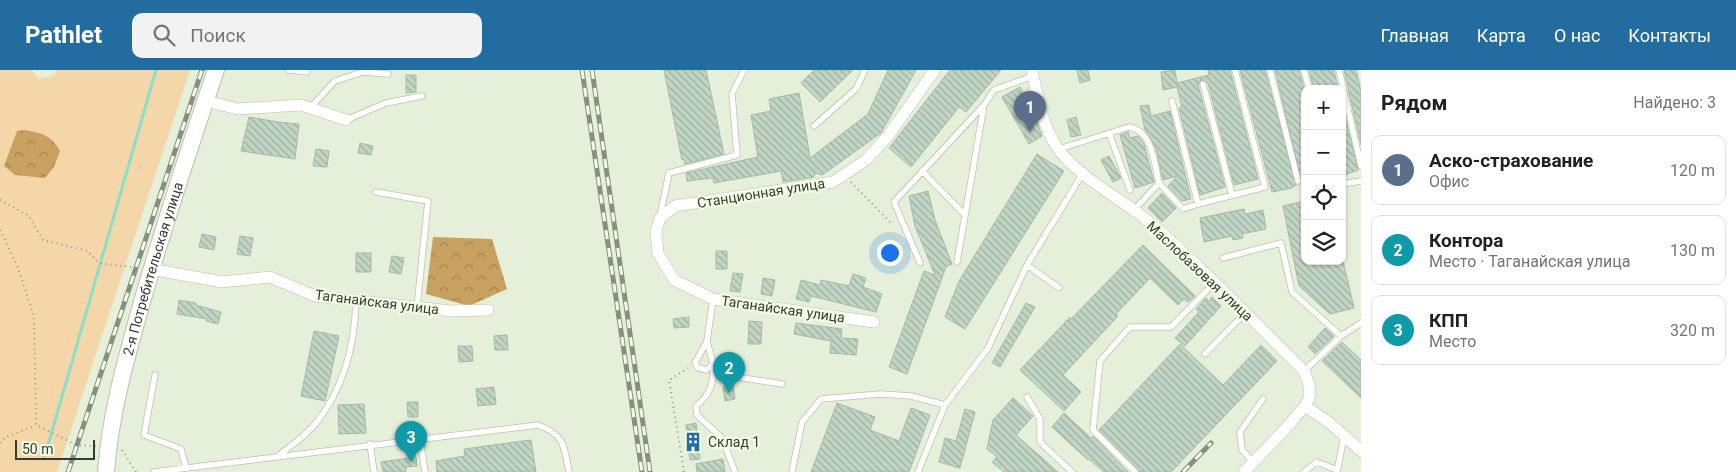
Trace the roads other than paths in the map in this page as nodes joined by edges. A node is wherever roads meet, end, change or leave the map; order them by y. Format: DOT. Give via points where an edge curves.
graph roads {
  1 [pos="216,70"];
  2 [pos="289,70"];
  3 [pos="744,70"];
  4 [pos="865,70"];
  5 [pos="935,70"];
  6 [pos="1236,70"];
  7 [pos="1270,70"];
  8 [pos="1304,70"];
  9 [pos="1339,70"];
  10 [pos="307,72"];
  11 [pos="1033,73"];
  12 [pos="388,74"];
  13 [pos="1203,84"];
  14 [pos="1308,85"];
  15 [pos="422,96"];
  16 [pos="206,101"];
  17 [pos="1172,101"];
  18 [pos="984,105"];
  19 [pos="310,108"];
  20 [pos="346,120"];
  21 [pos="814,126"];
  22 [pos="1108,133"];
  23 [pos="1059,149"];
  24 [pos="1361,166"];
  25 [pos="922,171"];
  26 [pos="1084,172"];
  27 [pos="1361,180"];
  28 [pos="1298,181"];
  29 [pos="1159,183"];
  30 [pos="1346,183"];
  31 [pos="1130,190"];
  32 [pos="376,192"];
  33 [pos="1232,195"];
  34 [pos="1198,204"];
  35 [pos="1134,210"];
  36 [pos="965,216"];
  37 [pos="660,218"];
  38 [pos="1222,258"];
  39 [pos="920,262"];
  40 [pos="957,262"];
  41 [pos="1027,265"];
  42 [pos="151,269"];
  43 [pos="1214,282"];
  44 [pos="1059,288"];
  45 [pos="713,299"];
  46 [pos="356,300"];
  47 [pos="417,307"];
  48 [pos="488,310"];
  49 [pos="1245,313"];
  50 [pos="874,322"];
  51 [pos="1361,323"];
  52 [pos="1341,336"];
  53 [pos="707,341"];
  54 [pos="1205,354"];
  55 [pos="713,364"];
  56 [pos="1304,371"];
  57 [pos="155,376"];
  58 [pos="782,384"];
  59 [pos="1027,397"];
  60 [pos="1263,399"];
  61 [pos="945,405"];
  62 [pos="1304,406"];
  63 [pos="1344,436"];
  64 [pos="420,438"];
  65 [pos="370,444"];
  66 [pos="1361,451"];
  67 [pos="278,456"];
  68 [pos="1253,462"];
  69 [pos="186,468"];
  70 [pos="197,470"];
  71 [pos="1337,471"];
  72 [pos="106,472"];
  73 [pos="154,472"];
  74 [pos="374,472"];
  75 [pos="425,472"];
  76 [pos="569,472"];
  77 [pos="735,472"];
  78 [pos="792,472"];
  79 [pos="918,472"];
  80 [pos="1072,472"];
  81 [pos="1135,472"];
  82 [pos="1244,472"];
  83 [pos="1304,472"];
  1 -- 16 [label="street, 2-я Потребительская улица"];
  2 -- 10 [label="lane"];
  3 -- 37 [label="lane" via="732,94 738,155 669,173"];
  4 -- 21 [label="lane" via="856,89"];
  5 -- 37 [label="street, Станционная улица" via="888,136 866,160 834,182 675,206"];
  6 -- 33 [label="lane" via="1264,187"];
  7 -- 28 [label="lane"];
  8 -- 14 [label="lane"];
  9 -- 24 [label="lane"];
  11 -- 18 [label="lane" via="994,90"];
  11 -- 23 [label="street, Маслобазовая улица" via="1049,132"];
  12 -- 19 [label="lane" via="363,72 335,81"];
  13 -- 33 [label="lane"];
  15 -- 20 [label="lane" via="386,103"];
  16 -- 19 [label="street" via="238,109 301,105"];
  16 -- 42 [label="street, 2-я Потребительская улица"];
  17 -- 34 [label="lane"];
  18 -- 25 [label="lane"];
  18 -- 36 [label="lane"];
  19 -- 20 [label="street"];
  22 -- 23 [label="lane"];
  22 -- 29 [label="lane" via="1129,127 1139,129 1147,137"];
  22 -- 31 [label="lane"];
  23 -- 26 [label="street, Маслобазовая улица"];
  25 -- 36 [label="lane"];
  25 -- 39 [label="lane" via="894,202"];
  26 -- 35 [label="street, Маслобазовая улица"];
  26 -- 41 [label="lane"];
  27 -- 30 [label="lane"];
  29 -- 34 [label="lane" via="1183,209"];
  29 -- 35 [label="lane"];
  32 -- 47 [label="lane" via="428,201"];
  33 -- 34 [label="lane"];
  35 -- 43 [label="street, Маслобазовая улица"];
  36 -- 40 [label="lane"];
  37 -- 45 [label="street, Таганайская улица" via="656,231 658,253 674,280"];
  38 -- 52 [label="lane" via="1280,243 1292,292"];
  41 -- 44 [label="lane"];
  41 -- 61 [label="lane" via="988,348"];
  42 -- 46 [label="street, Таганайская улица" via="222,282 270,277 316,296"];
  42 -- 72 [label="street, 2-я Потребительская улица" via="111,423"];
  43 -- 49 [label="street, Маслобазовая улица"];
  43 -- 81 [label="lane" via="1172,327 1130,326 1100,361 1093,430"];
  45 -- 50 [label="street, Таганайская улица"];
  45 -- 53 [label="lane"];
  46 -- 47 [label="street, Таганайская улица"];
  46 -- 67 [label="lane" via="348,365 334,395 316,424"];
  47 -- 48 [label="street, Таганайская улица" via="451,311"];
  49 -- 54 [label="lane"];
  49 -- 56 [label="street, Маслобазовая улица"];
  51 -- 52 [label="lane"];
  52 -- 56 [label="lane"];
  53 -- 55 [label="lane"];
  53 -- 55 [label="lane" via="695,363 698,368 706,370"];
  55 -- 58 [label="lane" via="731,376"];
  55 -- 77 [label="lane" via="714,381 704,400 696,406 697,415 722,438"];
  56 -- 62 [label="street" via="1310,392"];
  57 -- 69 [label="lane" via="144,435 181,449"];
  59 -- 80 [label="lane" via="1040,419 1040,442"];
  60 -- 68 [label="lane" via="1240,432 1242,450"];
  61 -- 78 [label="lane" via="911,396 881,394 821,399 802,422"];
  61 -- 79 [label="lane"];
  62 -- 63 [label="street"];
  62 -- 68 [label="street"];
  63 -- 66 [label="street"];
  63 -- 71 [label="lane"];
  64 -- 65 [label="lane"];
  64 -- 75 [label="lane"];
  64 -- 76 [label="lane" via="538,425 554,431 564,447"];
  65 -- 67 [label="lane"];
  65 -- 74 [label="lane"];
  67 -- 70 [label="lane"];
  68 -- 82 [label="street"];
  69 -- 70 [label="lane"];
  69 -- 73 [label="lane"];
  71 -- 83 [label="lane" via="1317,462"];
}
